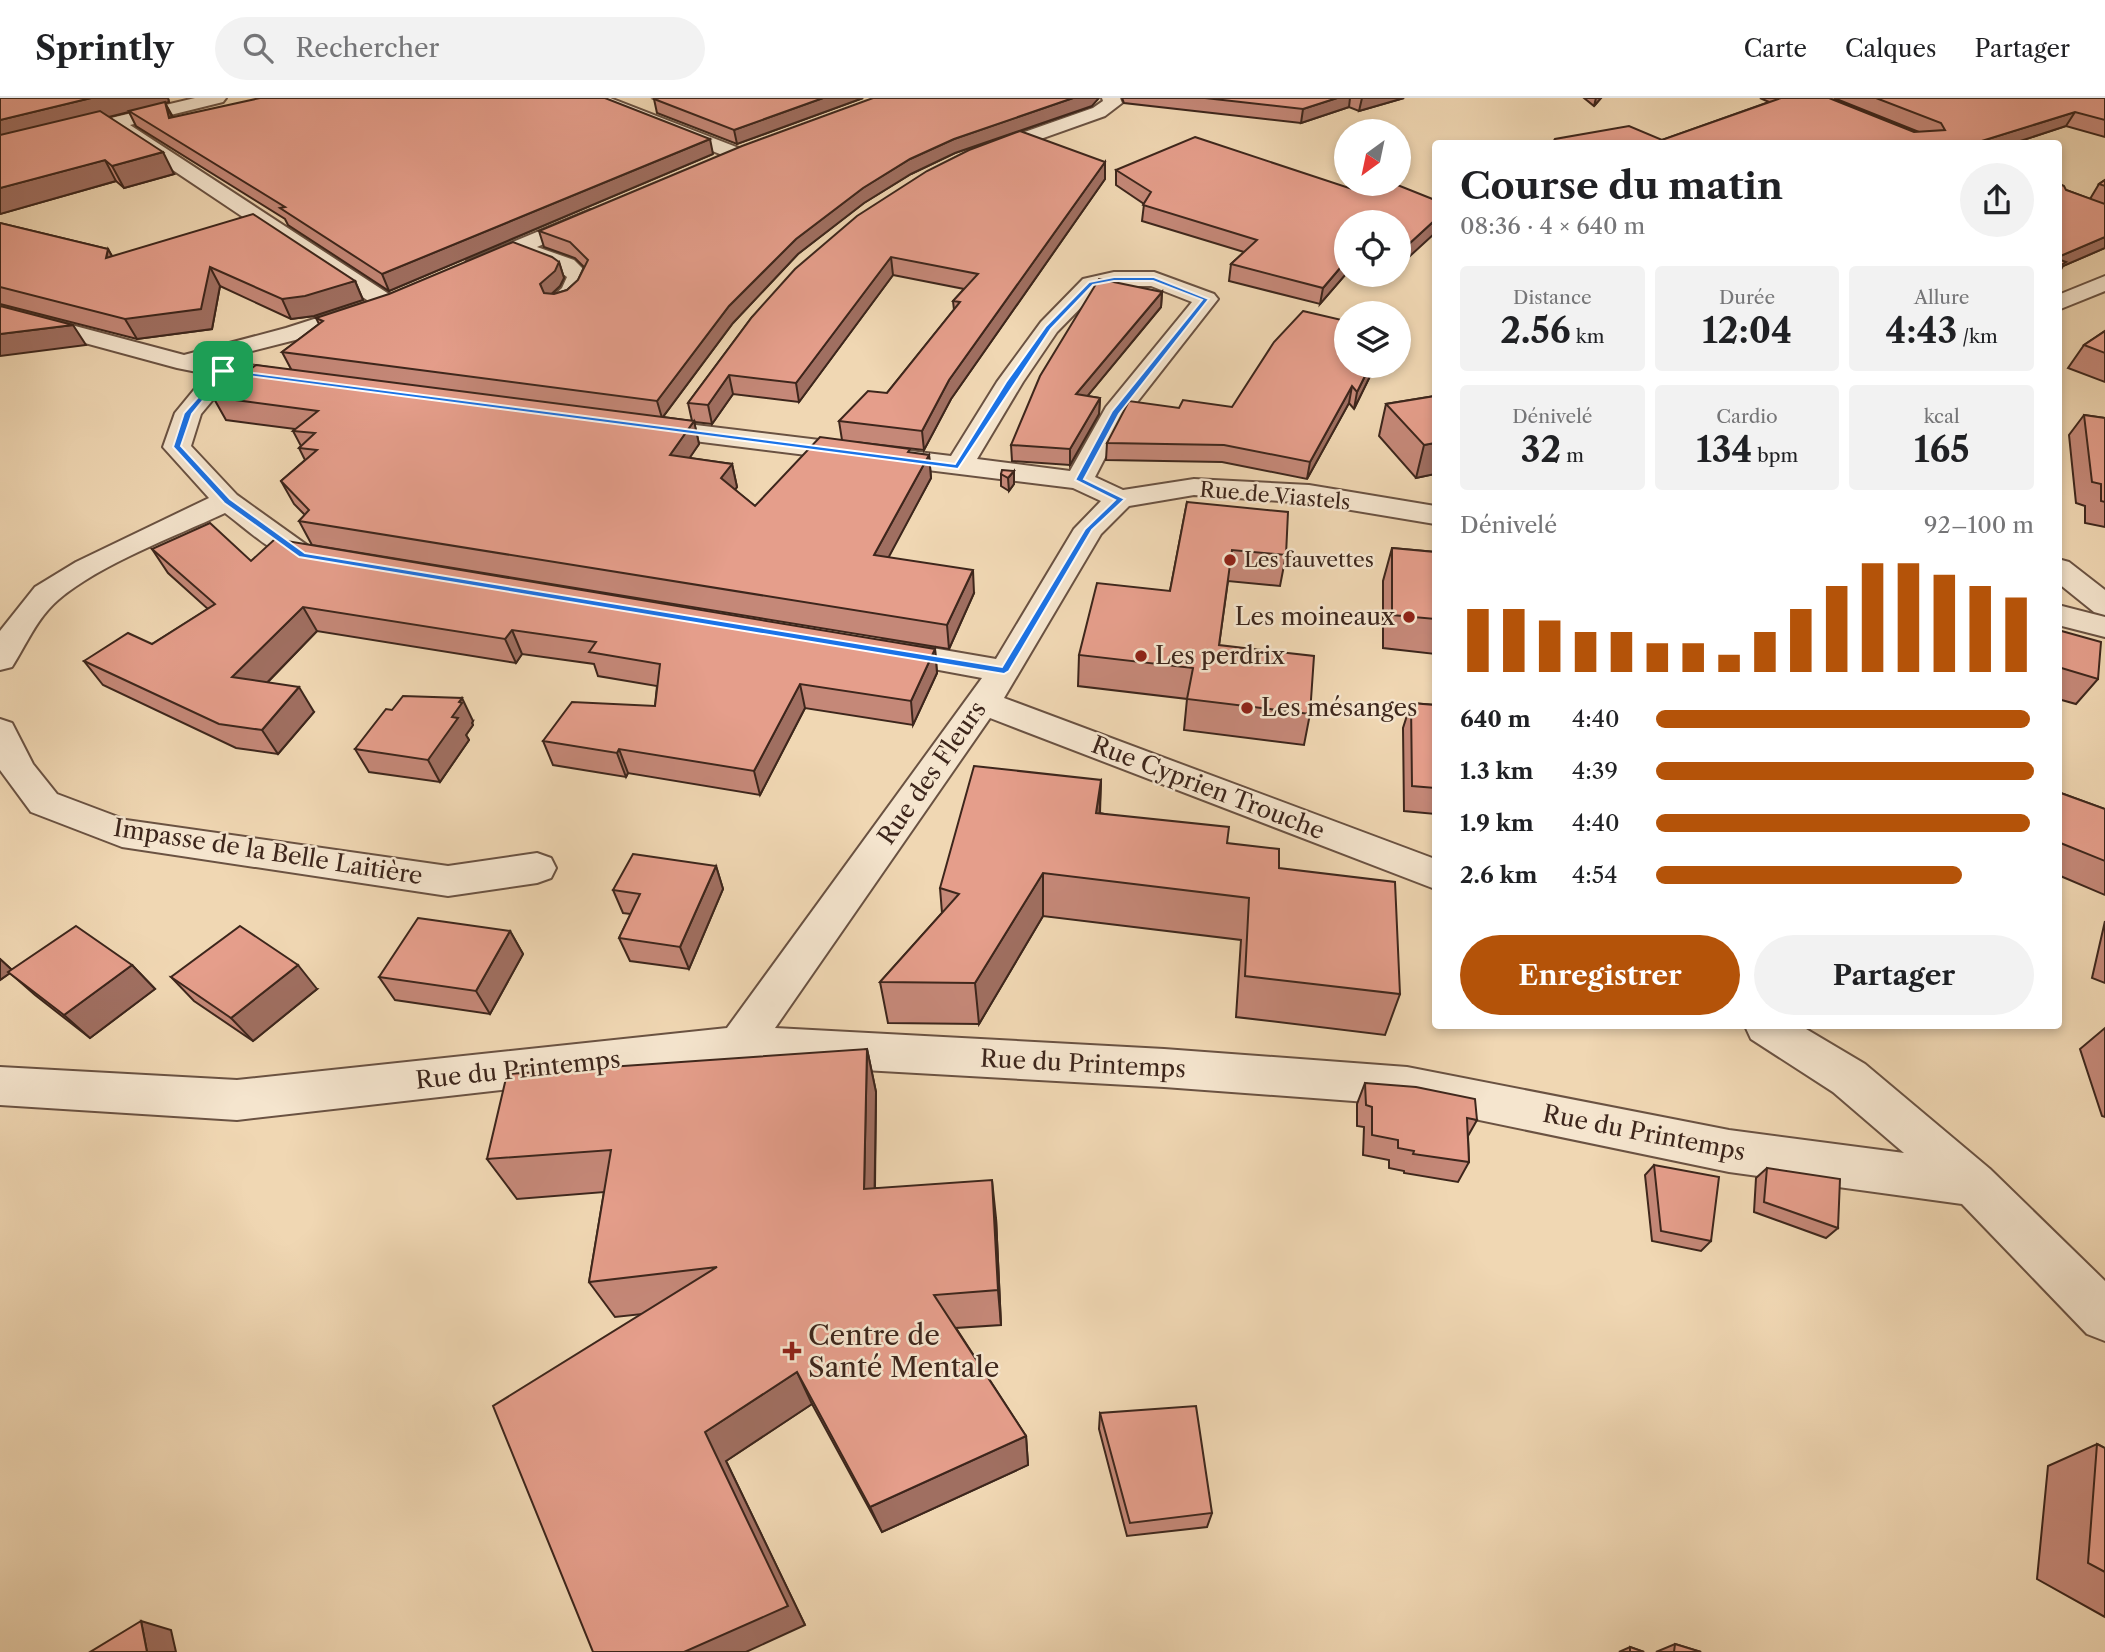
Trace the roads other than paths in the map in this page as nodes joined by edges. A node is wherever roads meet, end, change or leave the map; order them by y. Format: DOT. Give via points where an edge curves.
graph roads {
  1 [pos="217,98"];
  2 [pos="594,98"];
  3 [pos="1111,98"];
  4 [pos="761,145"];
  5 [pos="737,154"];
  6 [pos="961,161"];
  7 [pos="713,164"];
  8 [pos="609,207"];
  9 [pos="518,247"];
  10 [pos="458,273"];
  11 [pos="2101,281"];
  12 [pos="411,293"];
  13 [pos="2062,301"];
  14 [pos="559,302"];
  15 [pos="387,303"];
  16 [pos="0,313"];
  17 [pos="186,363"];
  18 [pos="223,371"];
  19 [pos="318,383"];
  20 [pos="615,423"];
  21 [pos="958,467"];
  22 [pos="1079,480"];
  23 [pos="1120,499"];
  24 [pos="227,501"];
  25 [pos="1432,515"];
  26 [pos="357,564"];
  27 [pos="2062,572"];
  28 [pos="2062,596"];
  29 [pos="2103,611"];
  30 [pos="2062,615"];
  31 [pos="9,618"];
  32 [pos="853,646"];
  33 [pos="0,659"];
  34 [pos="1004,671"];
  35 [pos="982,702"];
  36 [pos="0,731"];
  37 [pos="537,868"];
  38 [pos="1432,872"];
  39 [pos="1771,1029"];
  40 [pos="739,1045"];
  41 [pos="0,1086"];
  42 [pos="1974,1184"];
  43 [pos="2105,1316"];
  1 -- 15 [label="street" via="109,124"];
  2 -- 5 [label="street"];
  3 -- 6 [label="street" via="1113,103 1099,112"];
  4 -- 5 [label="street"];
  5 -- 7 [label="street"];
  8 -- 9 [label="street"];
  9 -- 10 [label="street"];
  9 -- 14 [label="street" via="566,265 579,276 572,292"];
  11 -- 13 [label="street"];
  12 -- 15 [label="street"];
  15 -- 17 [label="street"];
  16 -- 17 [label="street"];
  17 -- 18 [label="street"];
  18 -- 19 [label="street"];
  18 -- 24 [label="street" via="188,413 177,447"];
  20 -- 21 [label="street" via="677,420"];
  21 -- 22 [label="street"];
  21 -- 22 [label="street" via="1049,327 1091,284 1154,279 1206,299 1115,413"];
  22 -- 23 [label="street"];
  23 -- 25 [label="street, Rue de Viastels" via="1194,488 1308,494"];
  23 -- 34 [label="street, Rue des Fleurs" via="1089,529"];
  24 -- 26 [label="street" via="302,555"];
  24 -- 31 [label="street" via="87,568"];
  27 -- 29 [label="street"];
  28 -- 29 [label="street"];
  29 -- 30 [label="street"];
  31 -- 33 [label="street"];
  32 -- 34 [label="street"];
  34 -- 35 [label="street, Rue des Fleurs"];
  35 -- 38 [label="street, Rue Cyprien Trouche"];
  35 -- 40 [label="street, Rue des Fleurs"];
  36 -- 37 [label="street, Impasse de la Belle Laitière" via="18,770 44,803 122,834 448,881"];
  39 -- 42 [label="street" via="1849,1078"];
  40 -- 41 [label="street, Rue du Printemps" via="237,1100"];
  40 -- 42 [label="street, Rue du Printemps" via="1407,1086 1730,1151"];
  42 -- 43 [label="street"];
}
